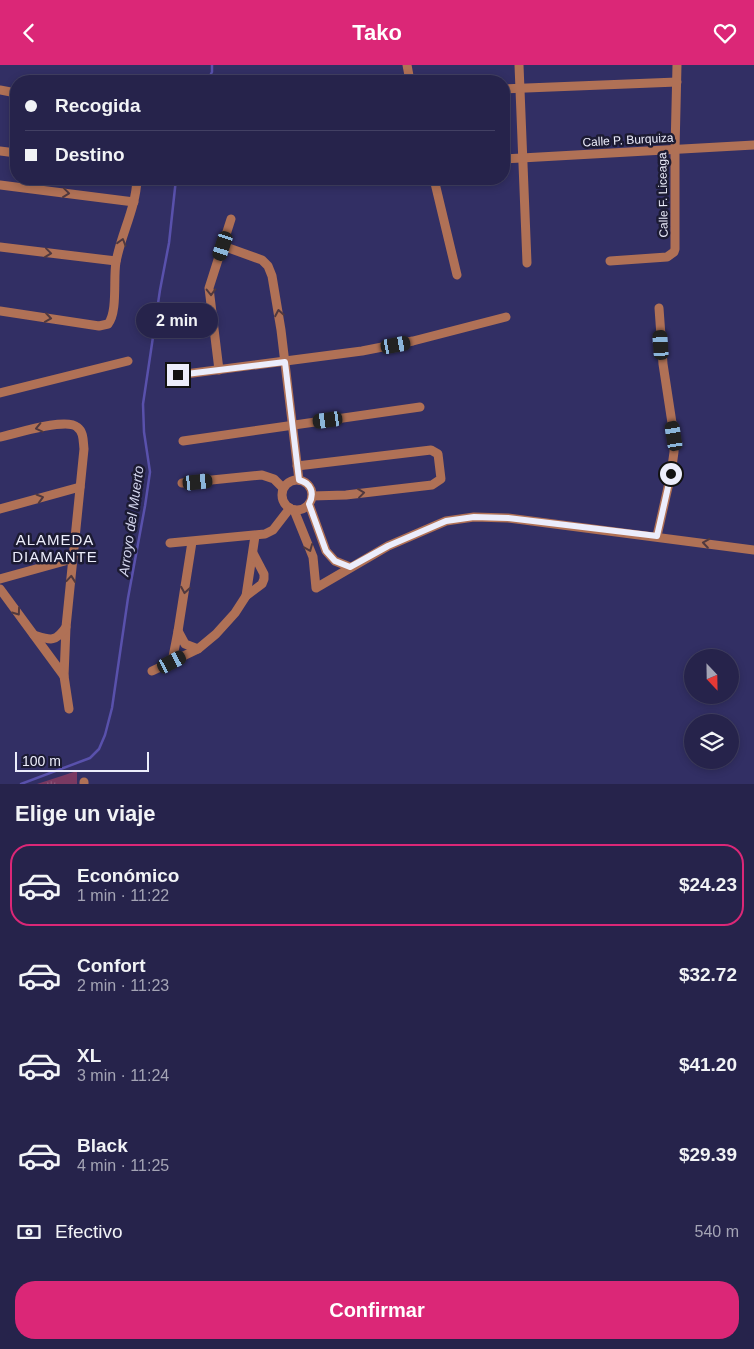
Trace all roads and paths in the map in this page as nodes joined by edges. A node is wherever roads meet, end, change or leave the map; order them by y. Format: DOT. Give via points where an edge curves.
graph roads {
  1 [pos="519,65"];
  2 [pos="677,65"];
  3 [pos="676,83"];
  4 [pos="520,88"];
  5 [pos="510,89"];
  6 [pos="754,145"];
  7 [pos="674,150"];
  8 [pos="523,158"];
  9 [pos="510,159"];
  10 [pos="0,185"];
  11 [pos="136,185"];
  12 [pos="435,185"];
  13 [pos="134,202"];
  14 [pos="231,219"];
  15 [pos="223,246"];
  16 [pos="0,247"];
  17 [pos="116,261"];
  18 [pos="610,261"];
  19 [pos="527,263"];
  20 [pos="457,275"];
  21 [pos="659,308"];
  22 [pos="0,311"];
  23 [pos="506,317"];
  24 [pos="128,361"];
  25 [pos="285,362"];
  26 [pos="219,369"];
  27 [pos="178,375"];
  28 [pos="0,393"];
  29 [pos="420,407"];
  30 [pos="292,425"];
  31 [pos="1,435"];
  32 [pos="183,441"];
  33 [pos="297,466"];
  34 [pos="299,480"];
  35 [pos="182,483"];
  36 [pos="80,487"];
  37 [pos="283,488"];
  38 [pos="311,500"];
  39 [pos="0,509"];
  40 [pos="292,509"];
  41 [pos="255,536"];
  42 [pos="657,536"];
  43 [pos="192,541"];
  44 [pos="170,543"];
  45 [pos="754,549"];
  46 [pos="253,553"];
  47 [pos="72,559"];
  48 [pos="350,567"];
  49 [pos="0,579"];
  50 [pos="0,589"];
  51 [pos="246,596"];
  52 [pos="66,627"];
  53 [pos="178,631"];
  54 [pos="34,635"];
  55 [pos="198,649"];
  56 [pos="172,662"];
  57 [pos="152,671"];
  58 [pos="64,676"];
  59 [pos="69,709"];
  1 -- 4 [label="street"];
  2 -- 3 [label="street, Calle F. Liceaga"];
  3 -- 4 [label="street"];
  3 -- 7 [label="street, Calle F. Liceaga"];
  4 -- 5 [label="street"];
  4 -- 8 [label="street"];
  6 -- 7 [label="street, Calle P. Burquiza"];
  7 -- 8 [label="street, Calle P. Burquiza"];
  7 -- 18 [label="street, Calle F. Liceaga" via="674,252 662,257"];
  8 -- 9 [label="street, Calle P. Burquiza"];
  8 -- 19 [label="street"];
  10 -- 13 [label="street, one-way"];
  11 -- 13 [label="street"];
  12 -- 20 [label="street"];
  17 -- 13 [label="street, one-way"];
  14 -- 15 [label="street"];
  25 -- 15 [label="street, one-way" via="268,266 262,260"];
  15 -- 26 [label="street, one-way" via="209,288"];
  16 -- 17 [label="street, one-way"];
  22 -- 17 [label="street, one-way" via="104,325 111,321"];
  21 -- 42 [label="street" via="662,363 674,452"];
  23 -- 25 [label="street" via="413,341"];
  24 -- 28 [label="street"];
  25 -- 26 [label="street"];
  25 -- 30 [label="street"];
  26 -- 27 [label="street"];
  29 -- 30 [label="street"];
  30 -- 32 [label="street"];
  30 -- 33 [label="street"];
  36 -- 31 [label="street, one-way" via="84,441 78,427 56,424"];
  33 -- 34 [label="street"];
  38 -- 33 [label="street, one-way" via="432,485 441,479 438,454 431,450"];
  34 -- 37 [label="street" via="290,481"];
  34 -- 38 [label="street" via="309,485"];
  35 -- 37 [label="street" via="262,475 274,479"];
  39 -- 36 [label="street, one-way"];
  36 -- 47 [label="street"];
  37 -- 40 [label="street" via="282,497"];
  38 -- 40 [label="street" via="302,509"];
  38 -- 48 [label="street" via="326,551 335,561"];
  40 -- 41 [label="street" via="273,530"];
  40 -- 48 [label="street, one-way" via="313,557 316,588"];
  41 -- 43 [label="street"];
  41 -- 46 [label="street"];
  45 -- 42 [label="street, one-way"];
  42 -- 48 [label="street" via="508,518 474,517 446,521 388,546"];
  43 -- 44 [label="street"];
  43 -- 53 [label="street, one-way"];
  46 -- 51 [label="street"];
  46 -- 51 [label="street" via="264,579"];
  47 -- 49 [label="street"];
  52 -- 47 [label="street, one-way"];
  50 -- 54 [label="street, one-way"];
  51 -- 55 [label="street" via="216,634"];
  52 -- 54 [label="street" via="58,638 48,640"];
  52 -- 58 [label="street"];
  53 -- 55 [label="street" via="185,644"];
  53 -- 56 [label="street"];
  54 -- 58 [label="street"];
  55 -- 56 [label="street"];
  56 -- 57 [label="street"];
  58 -- 59 [label="street"];
}
